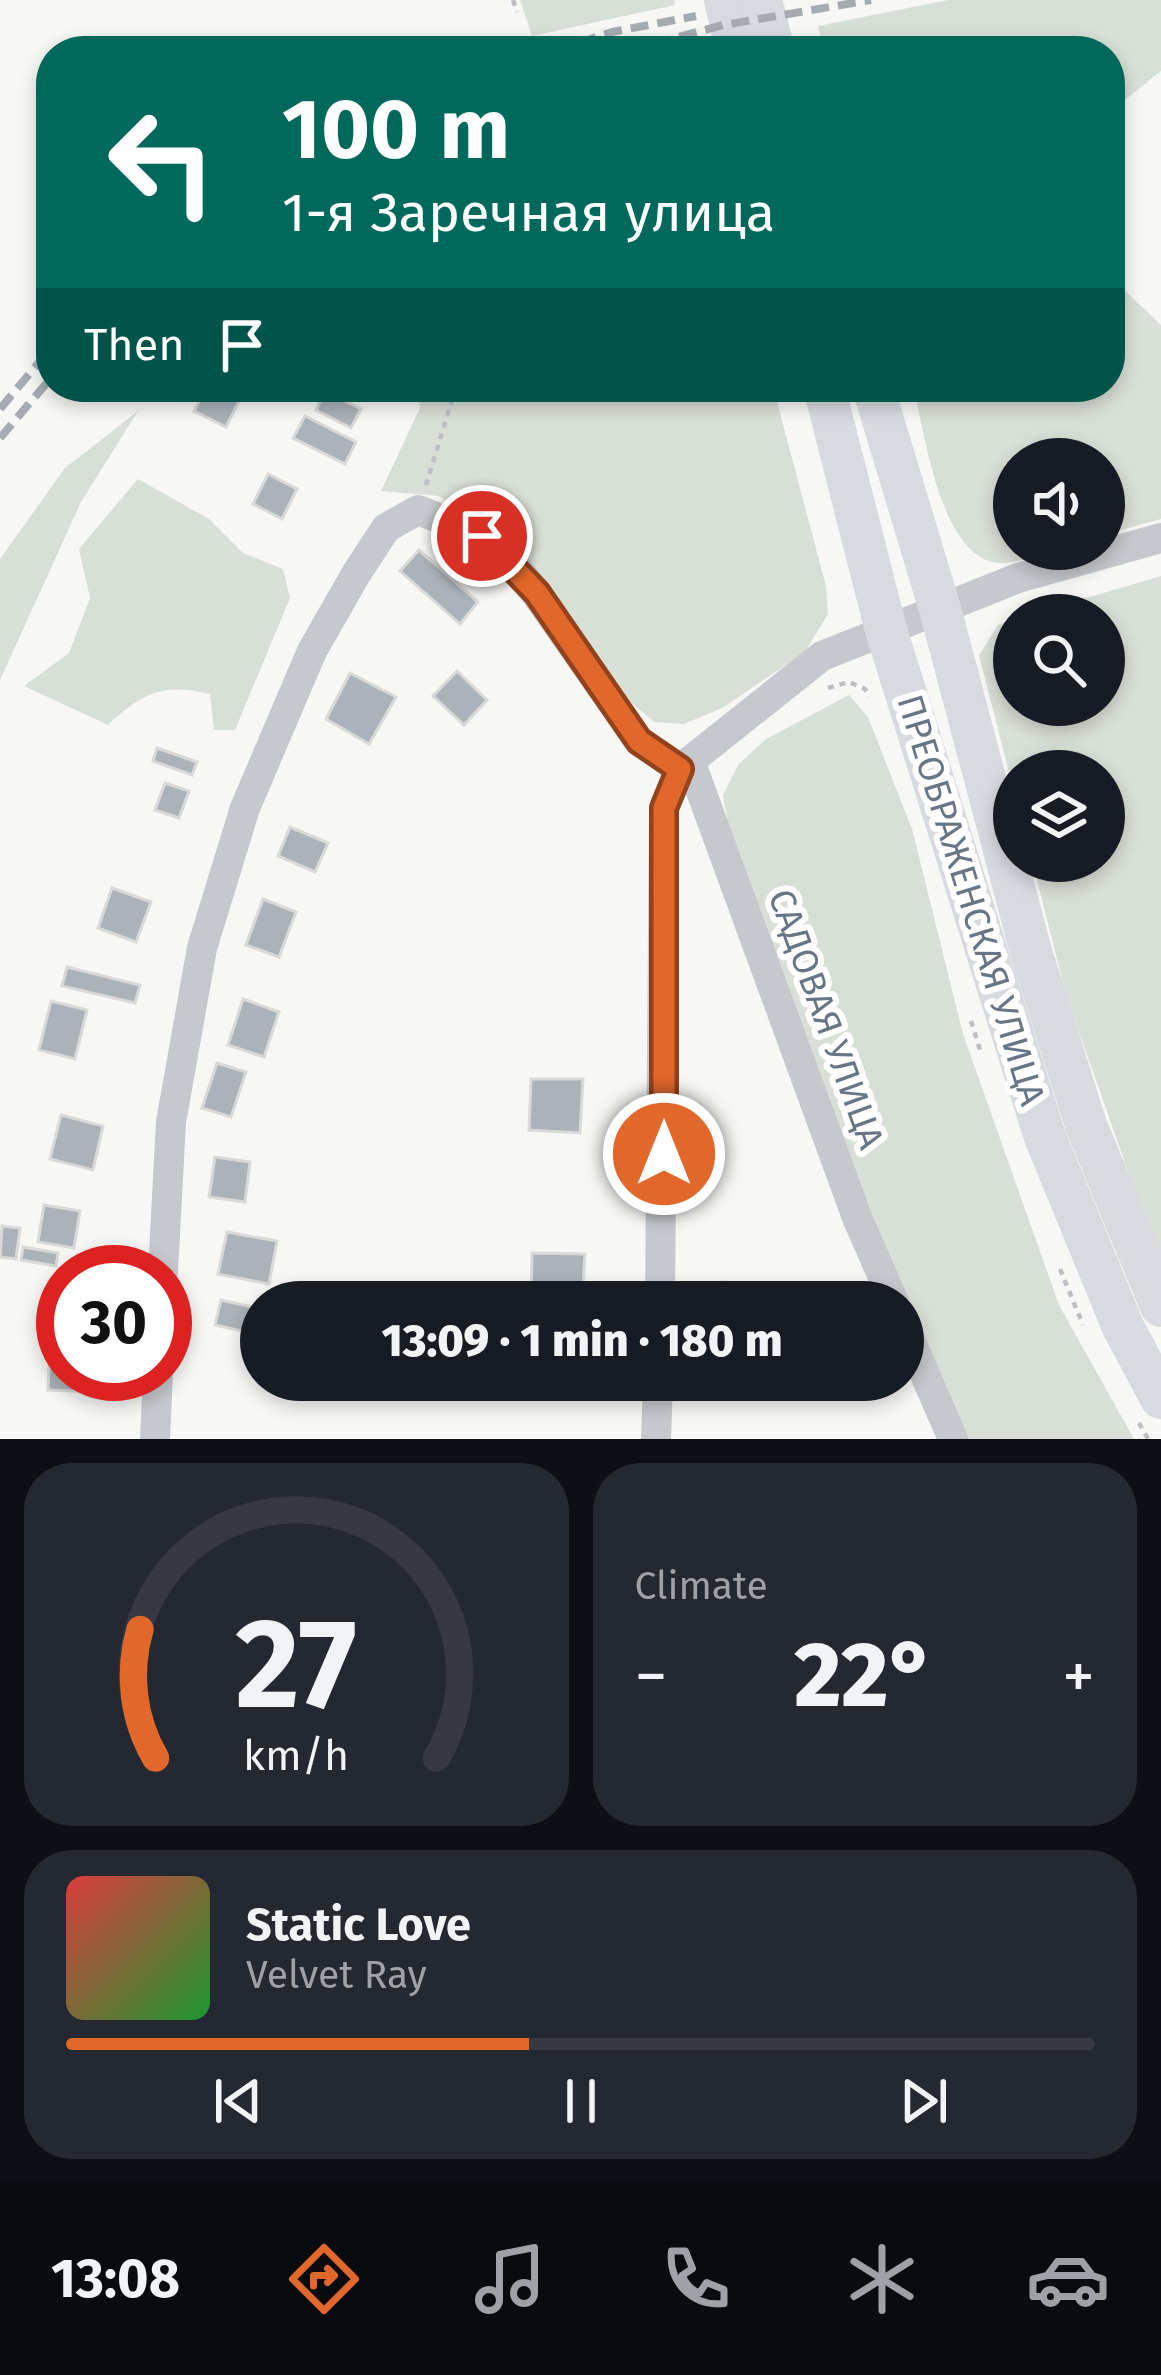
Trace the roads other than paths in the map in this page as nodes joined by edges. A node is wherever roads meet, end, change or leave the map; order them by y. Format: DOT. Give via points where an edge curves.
graph roads {
  1 [pos="725,0"];
  2 [pos="761,0"];
  3 [pos="733,36"];
  4 [pos="770,36"];
  5 [pos="828,402"];
  6 [pos="878,402"];
  7 [pos="1161,538"];
  8 [pos="940,609"];
  9 [pos="886,630"];
  10 [pos="685,765"];
  11 [pos="164,1245"];
  12 [pos="660,1281"];
  13 [pos="884,1281"];
  14 [pos="1161,1306"];
  15 [pos="924,1372"];
  16 [pos="157,1401"];
  17 [pos="657,1401"];
  18 [pos="1149,1409"];
  19 [pos="155,1439"];
  20 [pos="656,1439"];
  21 [pos="953,1439"];
  1 -- 3 [label="main road"];
  2 -- 4 [label="main road"];
  5 -- 9 [label="main road, ПРЕОБРАЖЕНСКАЯ УЛИЦА"];
  6 -- 8 [label="main road, ПРЕОБРАЖЕНСКАЯ УЛИЦА"];
  7 -- 8 [label="street"];
  8 -- 9 [label="street"];
  8 -- 14 [label="main road, ПРЕОБРАЖЕНСКАЯ УЛИЦА" via="1030,949 1086,1125"];
  9 -- 10 [label="street" via="822,656"];
  9 -- 18 [label="main road, ПРЕОБРАЖЕНСКАЯ УЛИЦА" via="1046,1137"];
  10 -- 11 [label="street" via="639,741 520,571 482,536 418,510 386,528 312,651 245,808 202,947 171,1122"];
  10 -- 12 [label="street" via="664,808"];
  10 -- 13 [label="street, САДОВАЯ УЛИЦА"];
  15 -- 21 [label="street"];
  16 -- 19 [label="street"];
  17 -- 20 [label="street"];
}
